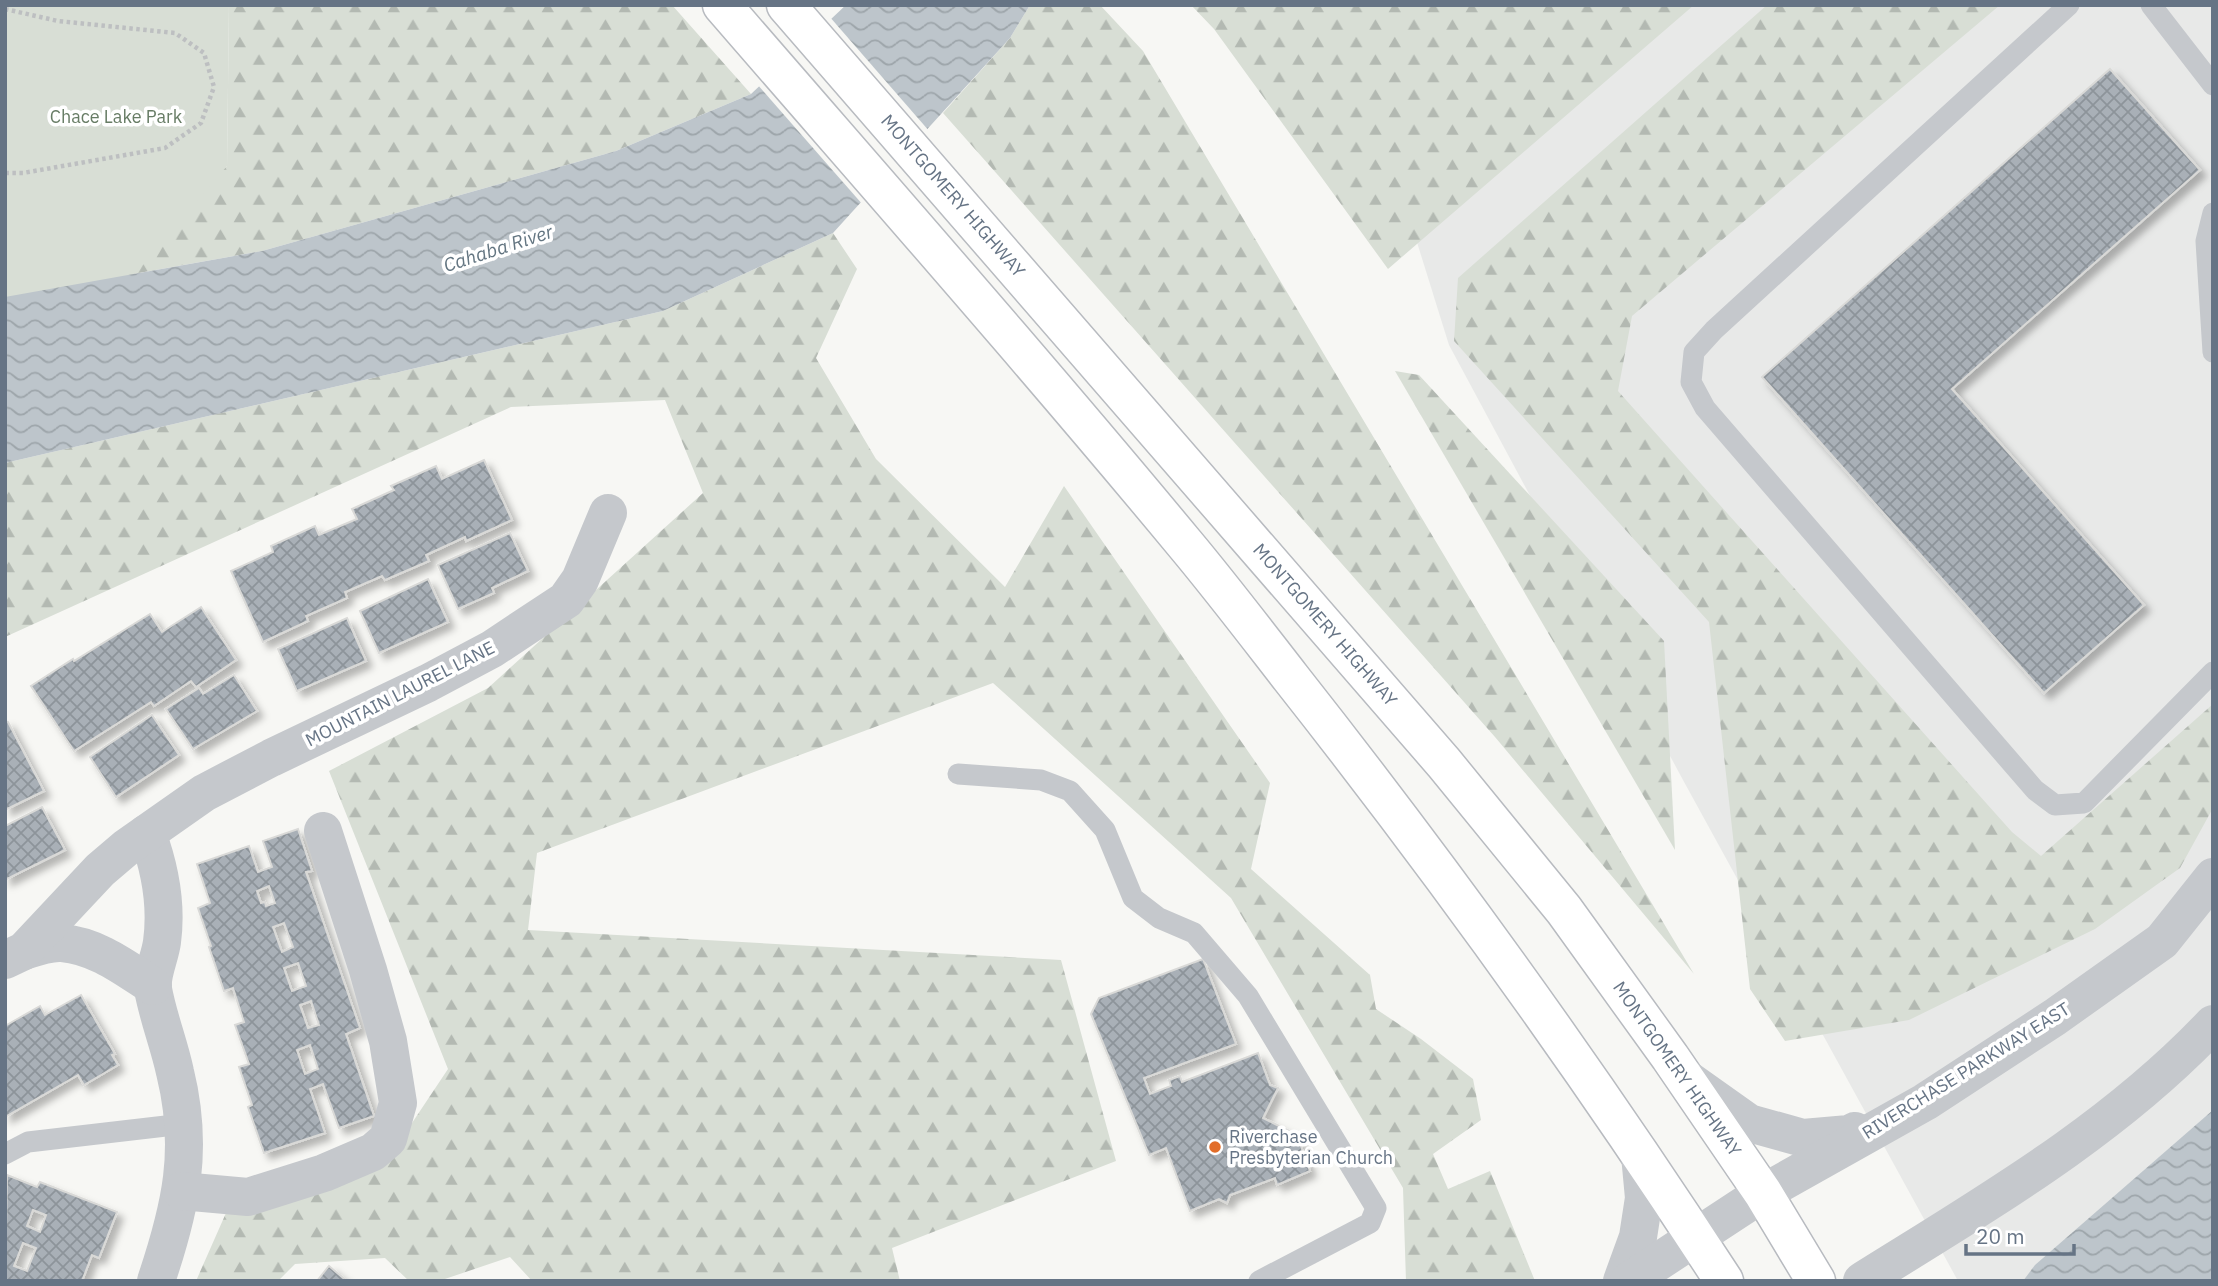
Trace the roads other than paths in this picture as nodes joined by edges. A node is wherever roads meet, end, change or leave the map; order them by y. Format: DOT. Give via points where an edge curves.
graph roads {
  1 [pos="722,5"];
  2 [pos="786,5"];
  3 [pos="2069,5"];
  4 [pos="2151,5"];
  5 [pos="2213,85"];
  6 [pos="2213,213"];
  7 [pos="2213,352"];
  8 [pos="608,513"];
  9 [pos="2213,672"];
  10 [pos="958,774"];
  11 [pos="323,831"];
  12 [pos="147,832"];
  13 [pos="2213,877"];
  14 [pos="15,956"];
  15 [pos="153,986"];
  16 [pos="2213,1024"];
  17 [pos="1684,1077"];
  18 [pos="1925,1101"];
  19 [pos="183,1124"];
  20 [pos="5,1154"];
  21 [pos="1640,1155"];
  22 [pos="181,1191"];
  23 [pos="1763,1193"];
  24 [pos="1696,1237"];
  25 [pos="1927,1240"];
  26 [pos="156,1281"];
  27 [pos="1259,1281"];
  28 [pos="1622,1281"];
  29 [pos="1629,1281"];
  30 [pos="1724,1281"];
  31 [pos="1816,1281"];
  32 [pos="1862,1281"];
  33 [pos="1908,1281"];
  1 -- 21 [label="main road" via="1187,546 1463,902"];
  2 -- 17 [label="main road, MONTGOMERY HIGHWAY" via="1444,763 1564,910"];
  3 -- 9 [label="lane" via="1714,330 1694,352 1691,382 1705,408 2035,790 2055,805 2084,803"];
  4 -- 5 [label="lane"];
  6 -- 7 [label="lane" via="2206,241"];
  8 -- 12 [label="street, MOUNTAIN LAUREL LANE" via="580,580 566,600 543,616 428,684 204,793"];
  10 -- 27 [label="lane" via="1041,780 1070,791 1105,830 1133,898 1158,918 1194,933 1248,996 1346,1156 1376,1208 1370,1223"];
  11 -- 22 [label="street" via="388,1041 398,1103 388,1139 373,1152 336,1168 247,1197"];
  12 -- 14 [label="street, MOUNTAIN LAUREL LANE" via="100,870"];
  12 -- 15 [label="street" via="165,916"];
  13 -- 18 [label="street, RIVERCHASE PARKWAY EAST" via="2162,941"];
  14 -- 15 [label="street, MOUNTAIN LAUREL LANE" via="61,943 92,950"];
  15 -- 19 [label="street" via="176,1075"];
  16 -- 25 [label="street" via="2183,1056 2107,1120 2009,1190"];
  17 -- 18 [label="street" via="1749,1123 1803,1138 1849,1134"];
  17 -- 23 [label="main road, MONTGOMERY HIGHWAY"];
  18 -- 23 [label="street, RIVERCHASE PARKWAY EAST"];
  19 -- 20 [label="lane" via="28,1142"];
  19 -- 22 [label="street"];
  21 -- 24 [label="main road"];
  21 -- 28 [label="street" via="1644,1198 1638,1237"];
  22 -- 26 [label="street"];
  23 -- 24 [label="street, RIVERCHASE PARKWAY EAST"];
  23 -- 31 [label="main road, MONTGOMERY HIGHWAY"];
  24 -- 29 [label="street, RIVERCHASE PARKWAY EAST"];
  24 -- 30 [label="main road"];
  25 -- 32 [label="street"];
  25 -- 33 [label="street"];
}
